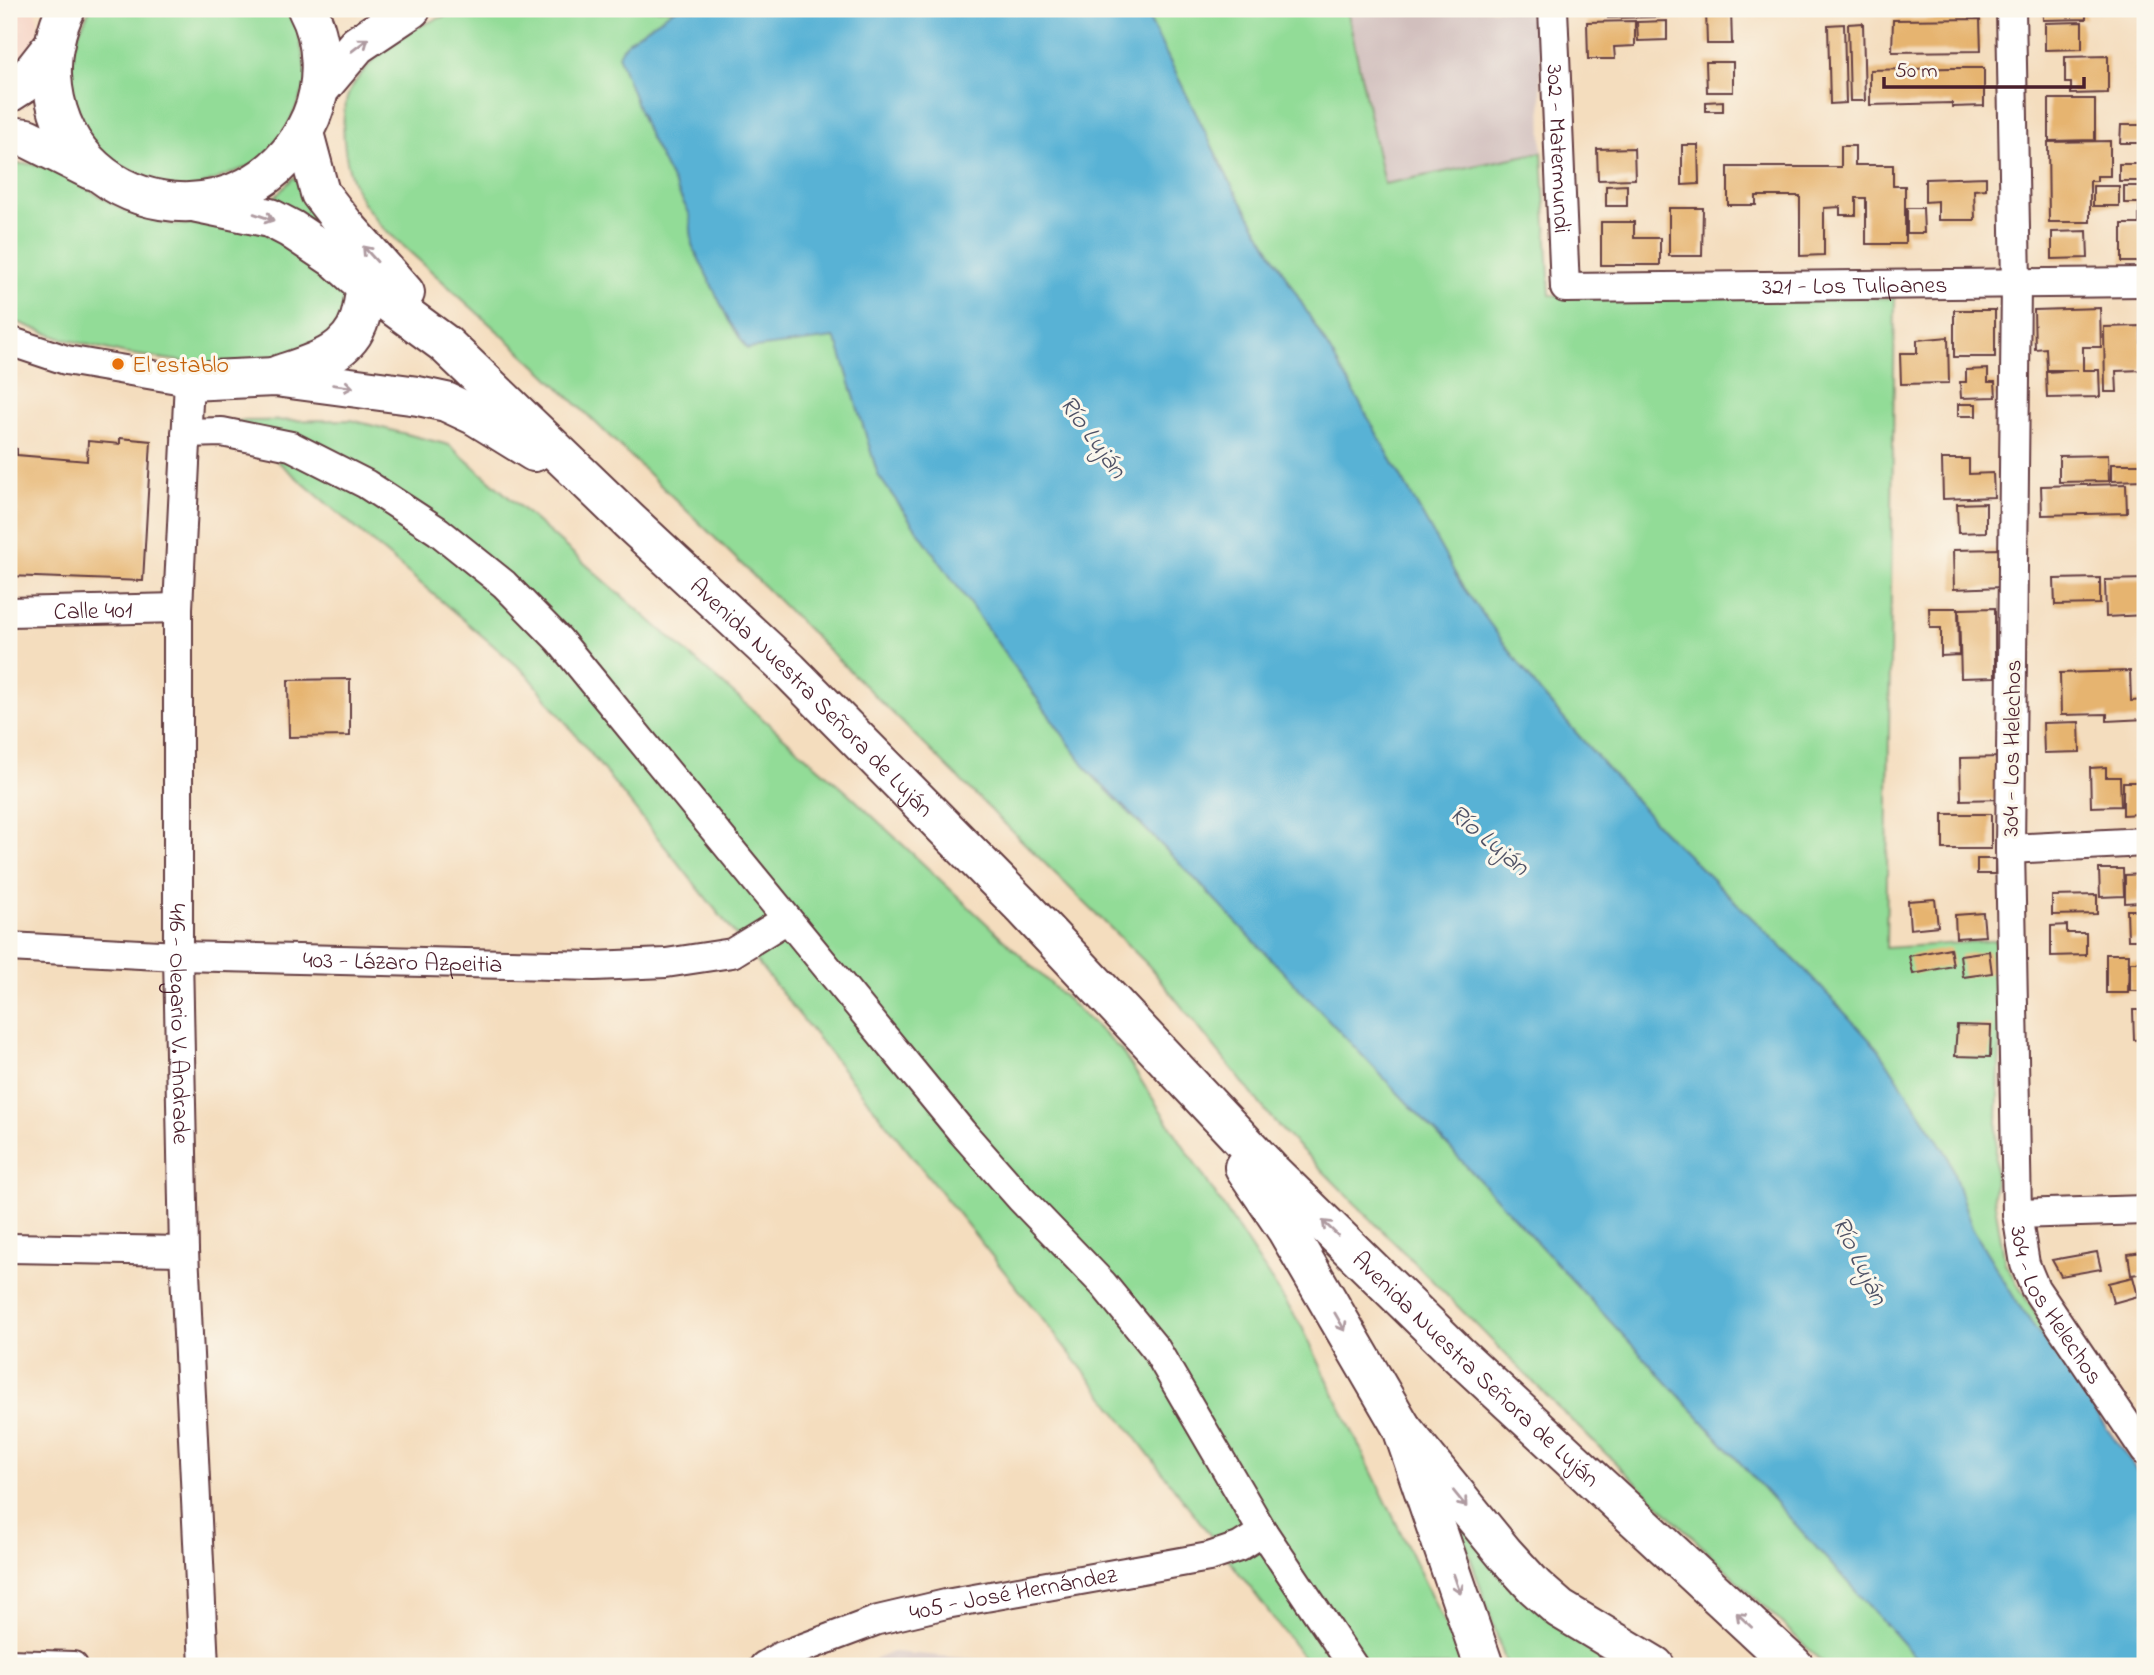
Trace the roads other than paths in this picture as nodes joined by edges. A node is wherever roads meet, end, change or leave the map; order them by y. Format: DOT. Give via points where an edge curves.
graph roads {
  1 [pos="307,9"];
  2 [pos="411,9"];
  3 [pos="1553,9"];
  4 [pos="2011,9"];
  5 [pos="61,19"];
  6 [pos="319,90"];
  7 [pos="9,93"];
  8 [pos="304,133"];
  9 [pos="9,136"];
  10 [pos="103,174"];
  11 [pos="197,203"];
  12 [pos="2145,282"];
  13 [pos="2016,284"];
  14 [pos="366,286"];
  15 [pos="1565,288"];
  16 [pos="9,341"];
  17 [pos="445,344"];
  18 [pos="275,376"];
  19 [pos="189,381"];
  20 [pos="186,433"];
  21 [pos="629,521"];
  22 [pos="178,608"];
  23 [pos="9,612"];
  24 [pos="2145,842"];
  25 [pos="2010,849"];
  26 [pos="787,919"];
  27 [pos="9,947"];
  28 [pos="178,956"];
  29 [pos="1167,1061"];
  30 [pos="2145,1210"];
  31 [pos="2017,1214"];
  32 [pos="9,1248"];
  33 [pos="184,1251"];
  34 [pos="1402,1427"];
  35 [pos="2145,1451"];
  36 [pos="1264,1532"];
  37 [pos="9,1664"];
  38 [pos="73,1666"];
  39 [pos="204,1666"];
  40 [pos="764,1666"];
  41 [pos="1353,1666"];
  42 [pos="1484,1666"];
  43 [pos="1656,1666"];
  44 [pos="1794,1666"];
  1 -- 6 [label="main road" via="318,39"];
  6 -- 2 [label="main road, one-way" via="357,45"];
  3 -- 15 [label="street, 302 - Matermundi"];
  4 -- 13 [label="street, 304 - Los Helechos"];
  5 -- 7 [label="main road" via="23,84"];
  5 -- 10 [label="main road" via="52,65 57,106 75,144"];
  6 -- 8 [label="main road"];
  8 -- 11 [label="main road" via="277,168 259,181 240,192"];
  17 -- 8 [label="main road, Avenida Nuestra Señora de Luján, one-way" via="320,194"];
  9 -- 10 [label="main road" via="27,138"];
  10 -- 11 [label="main road" via="148,197"];
  11 -- 14 [label="main road, Avenida Nuestra Señora de Luján, one-way" via="270,218 337,260"];
  12 -- 13 [label="street, 321 - Los Tulipanes"];
  13 -- 15 [label="street, 321 - Los Tulipanes"];
  13 -- 25 [label="street, 304 - Los Helechos"];
  14 -- 17 [label="main road, Avenida Nuestra Señora de Luján"];
  14 -- 18 [label="main road" via="360,320 346,345 318,362"];
  16 -- 19 [label="street" via="66,360"];
  17 -- 21 [label="main road, Avenida Nuestra Señora de Luján"];
  18 -- 19 [label="main road"];
  18 -- 21 [label="main road, one-way" via="446,402 525,446"];
  19 -- 20 [label="street, 416 - Olegario V. Andrade"];
  20 -- 22 [label="street, 416 - Olegario V. Andrade"];
  20 -- 26 [label="street" via="222,432 291,446 366,484 438,531 503,584 559,640"];
  21 -- 29 [label="main road, Avenida Nuestra Señora de Luján" via="789,670 1025,909"];
  22 -- 23 [label="street, Calle 401"];
  22 -- 28 [label="street, 416 - Olegario V. Andrade"];
  24 -- 25 [label="street"];
  25 -- 31 [label="street, 304 - Los Helechos"];
  26 -- 28 [label="street, 403 - Lázaro Azpeitia" via="732,953 666,963 594,966"];
  26 -- 36 [label="street" via="962,1132 1103,1284 1156,1349"];
  27 -- 28 [label="street, 403 - Lázaro Azpeitia"];
  28 -- 33 [label="street, 416 - Olegario V. Andrade"];
  29 -- 34 [label="main road, Avenida Nuestra Señora de Luján, one-way" via="1286,1229"];
  44 -- 29 [label="main road, Avenida Nuestra Señora de Luján, one-way" via="1459,1355 1272,1172"];
  30 -- 31 [label="street"];
  31 -- 35 [label="street, 304 - Los Helechos" via="2025,1264 2035,1288"];
  32 -- 33 [label="street"];
  33 -- 39 [label="street, 416 - Olegario V. Andrade"];
  34 -- 42 [label="main road, one-way"];
  34 -- 43 [label="main road, Avenida Nuestra Señora de Luján, one-way" via="1535,1587 1560,1609"];
  36 -- 40 [label="street, 405 - José Hernández" via="1209,1557 878,1620"];
  36 -- 41 [label="street"];
  37 -- 38 [label="street"];
}
